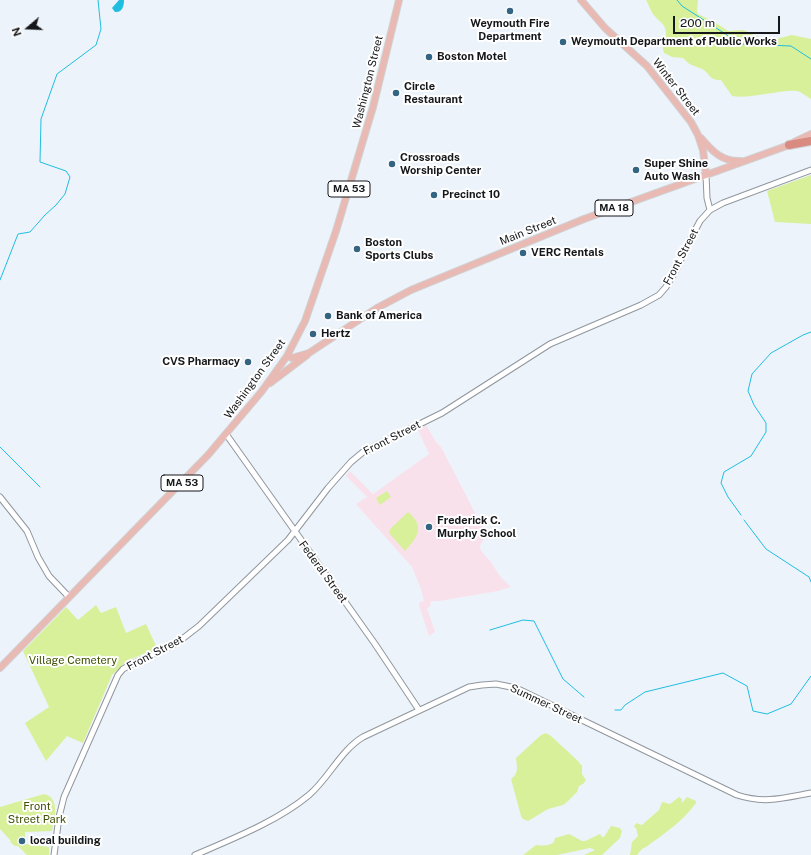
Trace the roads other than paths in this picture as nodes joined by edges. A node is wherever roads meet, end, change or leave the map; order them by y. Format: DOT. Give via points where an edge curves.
graph roads {
  1 [pos="399,0"];
  2 [pos="580,0"];
  3 [pos="811,134"];
  4 [pos="698,135"];
  5 [pos="811,140"];
  6 [pos="789,145"];
  7 [pos="745,160"];
  8 [pos="811,170"];
  9 [pos="706,175"];
  10 [pos="710,210"];
  11 [pos="309,353"];
  12 [pos="285,358"];
  13 [pos="300,361"];
  14 [pos="262,391"];
  15 [pos="226,434"];
  16 [pos="0,497"];
  17 [pos="295,532"];
  18 [pos="69,597"];
  19 [pos="0,668"];
  20 [pos="419,710"];
  21 [pos="811,793"];
  22 [pos="54,855"];
  23 [pos="195,855"];
  1 -- 12 [label="main road, Washington Street / MA 53" via="373,107 334,240 305,320"];
  2 -- 4 [label="main road, Winter Street" via="652,72"];
  3 -- 6 [label="main road, Main Street / MA 18"];
  4 -- 7 [label="main road" via="719,156 730,160"];
  4 -- 9 [label="main road, Winter Street"];
  5 -- 6 [label="highway"];
  6 -- 7 [label="main road, Main Street / MA 18"];
  7 -- 9 [label="main road, Main Street / MA 18"];
  8 -- 10 [label="street, Front Street"];
  9 -- 10 [label="street, Winter Street"];
  9 -- 11 [label="main road, Main Street / MA 18" via="542,236 411,290 347,327"];
  10 -- 17 [label="street, Front Street" via="697,226 666,287 656,297 550,344 442,413 363,452 328,488"];
  11 -- 12 [label="main road, Main Street / MA 18"];
  11 -- 13 [label="main road, MA 18"];
  12 -- 13 [label="main road" via="293,362"];
  12 -- 14 [label="main road, Washington Street / MA 53"];
  13 -- 14 [label="main road"];
  14 -- 15 [label="main road, Washington Street / MA 53"];
  15 -- 17 [label="street, Federal Street"];
  15 -- 18 [label="main road, Washington Street / MA 53" via="196,469"];
  16 -- 18 [label="street" via="27,531 48,576"];
  17 -- 20 [label="street, Federal Street"];
  17 -- 22 [label="street, Front Street" via="199,626 184,638 123,669 118,675 64,797"];
  18 -- 19 [label="main road, Washington Street / MA 53"];
  20 -- 21 [label="street, Summer Street" via="469,687 504,685 524,692 737,795 764,801"];
  20 -- 23 [label="street, Summer Street" via="353,743 314,790 293,806 250,831"];
}
